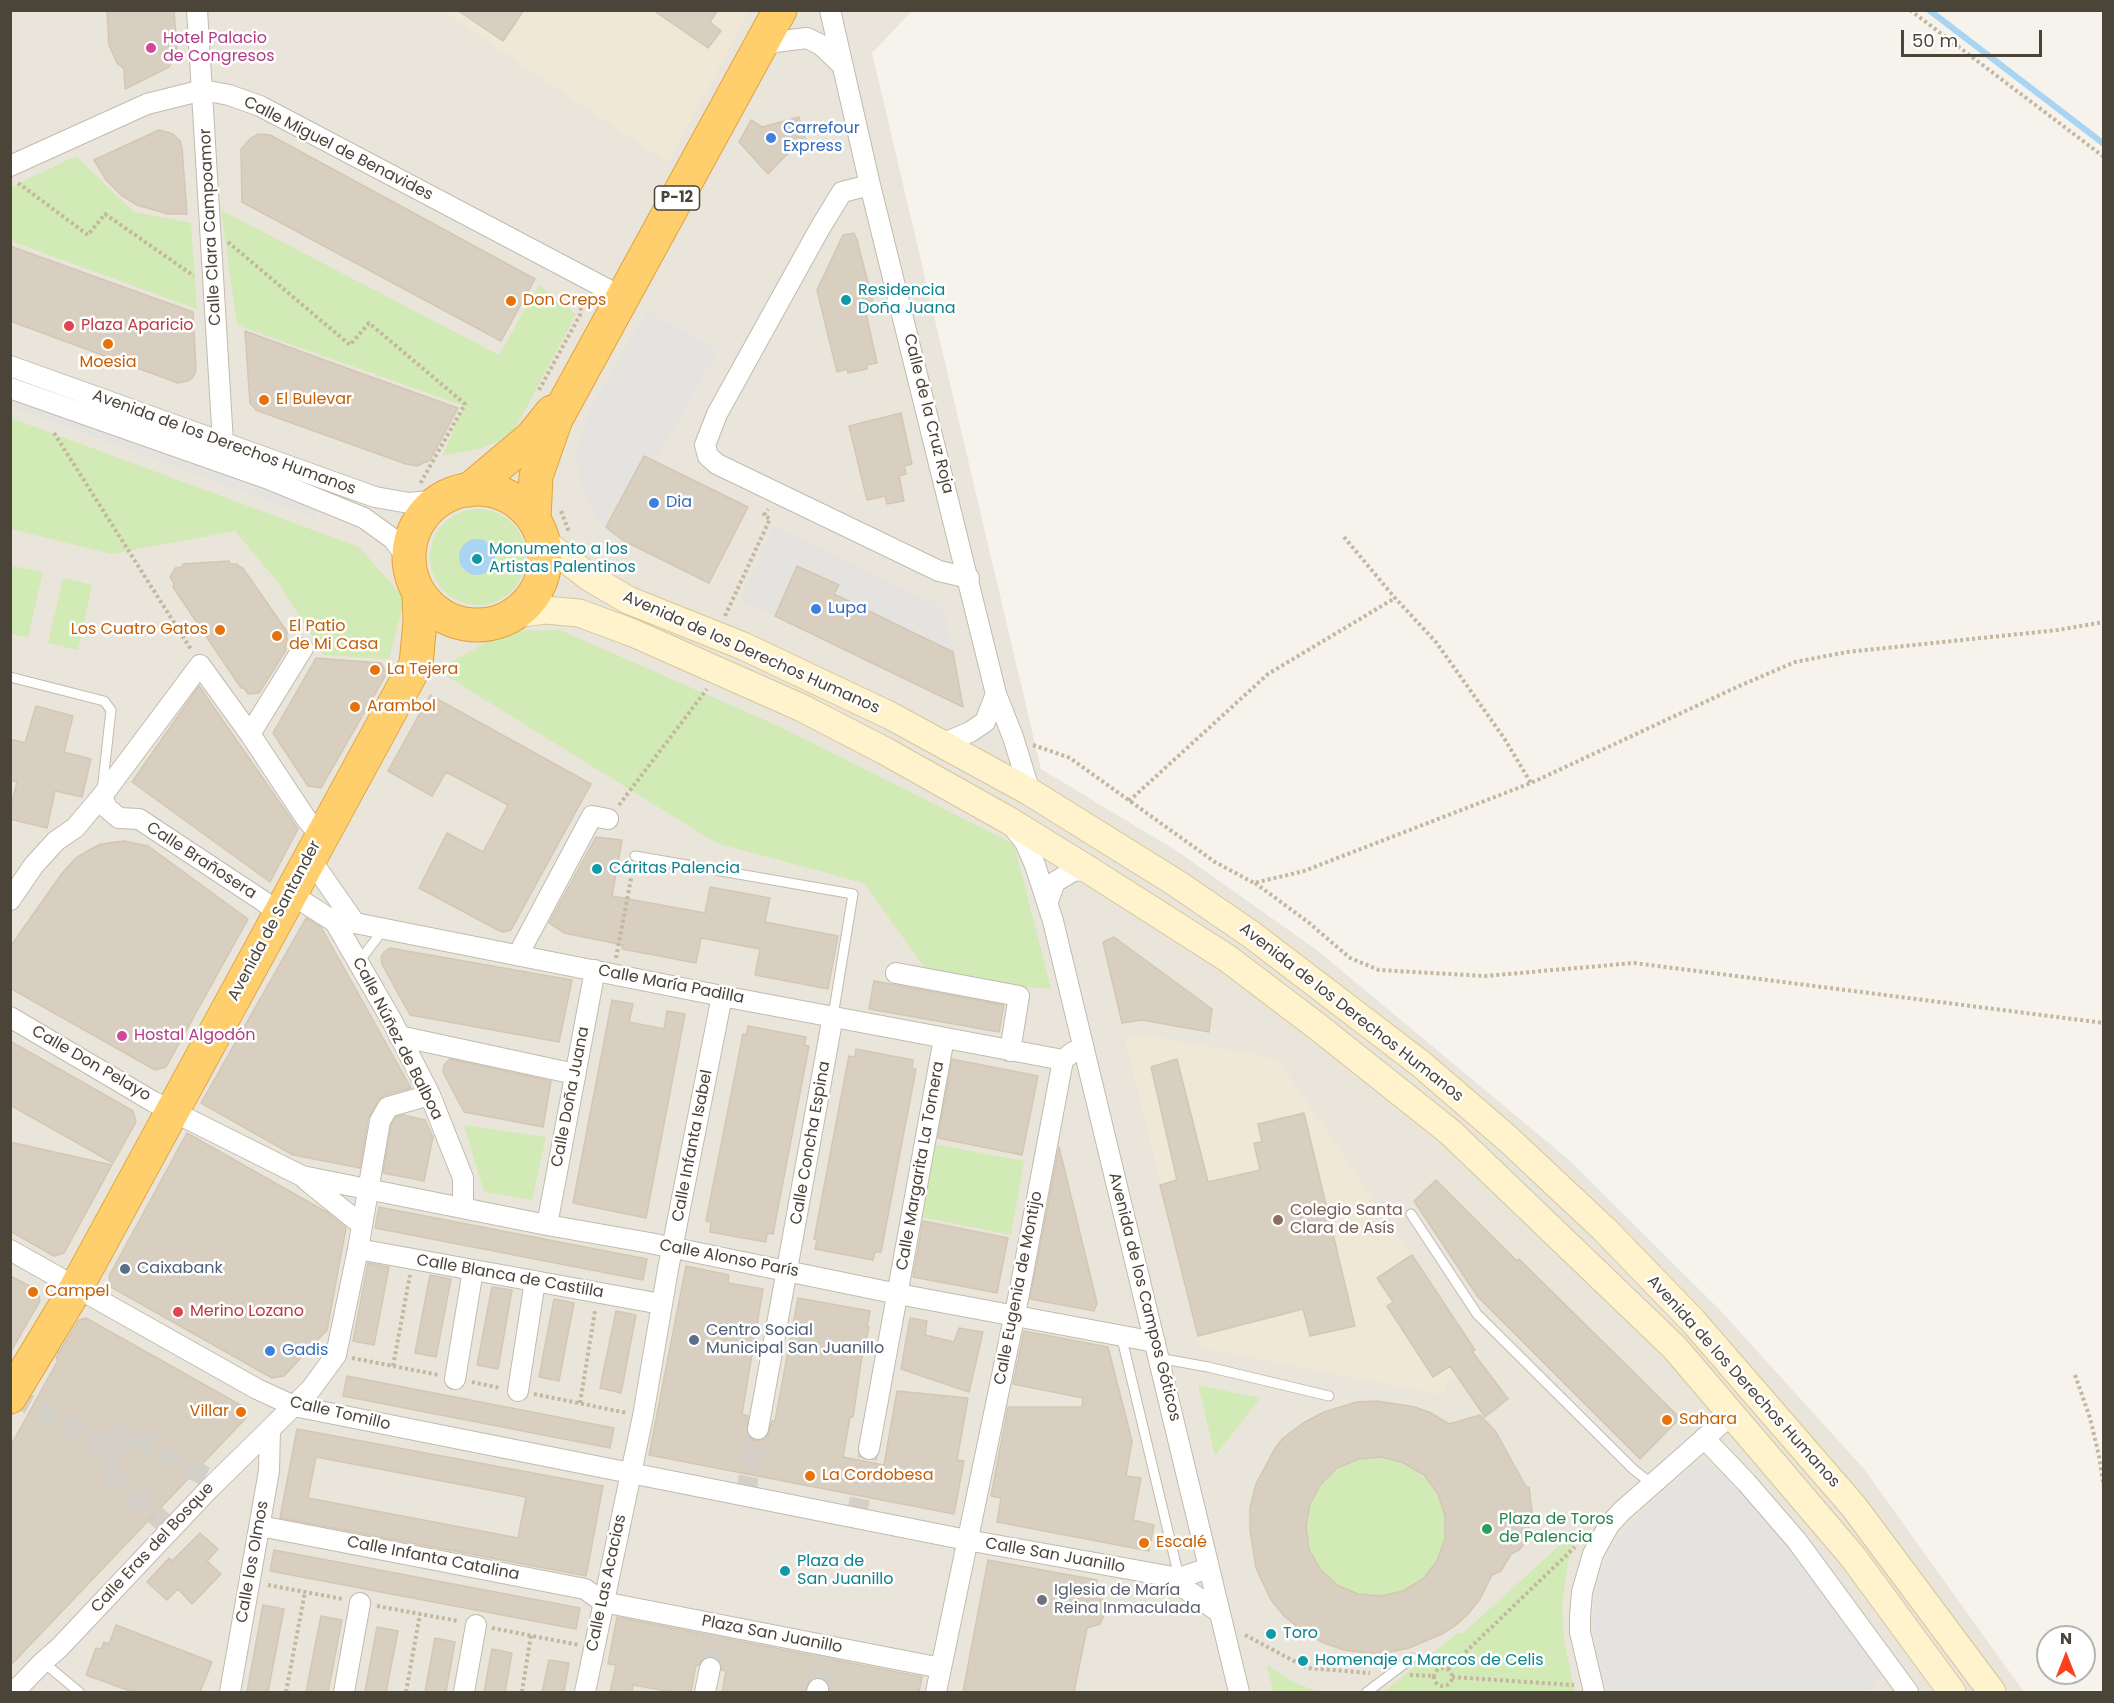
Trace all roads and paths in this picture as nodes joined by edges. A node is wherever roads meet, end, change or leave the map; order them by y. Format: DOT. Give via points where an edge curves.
graph roads {
  1 [pos="197,10"];
  2 [pos="780,10"];
  3 [pos="1910,10"];
  4 [pos="827,14"];
  5 [pos="758,50"];
  6 [pos="841,64"];
  7 [pos="203,90"];
  8 [pos="2103,157"];
  9 [pos="10,166"];
  10 [pos="10,177"];
  11 [pos="870,185"];
  12 [pos="211,228"];
  13 [pos="214,290"];
  14 [pos="574,290"];
  15 [pos="622,297"];
  16 [pos="10,366"];
  17 [pos="573,385"];
  18 [pos="10,388"];
  19 [pos="535,397"];
  20 [pos="54,433"];
  21 [pos="223,443"];
  22 [pos="778,494"];
  23 [pos="440,498"];
  24 [pos="552,526"];
  25 [pos="1344,537"];
  26 [pos="408,559"];
  27 [pos="969,578"];
  28 [pos="419,594"];
  29 [pos="1395,598"];
  30 [pos="515,614"];
  31 [pos="2103,622"];
  32 [pos="475,626"];
  33 [pos="716,636"];
  34 [pos="303,648"];
  35 [pos="416,664"];
  36 [pos="200,665"];
  37 [pos="720,672"];
  38 [pos="10,676"];
  39 [pos="996,694"];
  40 [pos="250,734"];
  41 [pos="1013,737"];
  42 [pos="942,744"];
  43 [pos="1531,783"];
  44 [pos="1030,792"];
  45 [pos="102,796"];
  46 [pos="1129,801"];
  47 [pos="119,818"];
  48 [pos="608,819"];
  49 [pos="1008,820"];
  50 [pos="75,828"];
  51 [pos="316,848"];
  52 [pos="635,856"];
  53 [pos="1089,870"];
  54 [pos="1254,883"];
  55 [pos="10,900"];
  56 [pos="1048,901"];
  57 [pos="285,904"];
  58 [pos="383,930"];
  59 [pos="519,955"];
  60 [pos="358,963"];
  61 [pos="604,972"];
  62 [pos="896,973"];
  63 [pos="722,996"];
  64 [pos="833,1016"];
  65 [pos="10,1017"];
  66 [pos="2103,1023"];
  67 [pos="399,1036"];
  68 [pos="944,1038"];
  69 [pos="1082,1044"];
  70 [pos="1010,1051"];
  71 [pos="1063,1060"];
  72 [pos="575,1074"];
  73 [pos="430,1095"];
  74 [pos="172,1111"];
  75 [pos="302,1176"];
  76 [pos="368,1191"];
  77 [pos="463,1208"];
  78 [pos="1411,1214"];
  79 [pos="362,1225"];
  80 [pos="547,1225"];
  81 [pos="358,1249"];
  82 [pos="672,1249"];
  83 [pos="10,1250"];
  84 [pos="413,1260"];
  85 [pos="473,1270"];
  86 [pos="788,1271"];
  87 [pos="535,1281"];
  88 [pos="76,1288"];
  89 [pos="598,1292"];
  90 [pos="898,1294"];
  91 [pos="661,1304"];
  92 [pos="1014,1315"];
  93 [pos="1121,1335"];
  94 [pos="1157,1350"];
  95 [pos="336,1355"];
  96 [pos="393,1366"];
  97 [pos="2075,1375"];
  98 [pos="455,1379"];
  99 [pos="518,1391"];
  100 [pos="1329,1396"];
  101 [pos="10,1397"];
  102 [pos="580,1403"];
  103 [pos="294,1406"];
  104 [pos="1732,1414"];
  105 [pos="642,1416"];
  106 [pos="270,1430"];
  107 [pos="758,1430"];
  108 [pos="1704,1438"];
  109 [pos="869,1449"];
  110 [pos="240,1458"];
  111 [pos="269,1471"];
  112 [pos="630,1473"];
  113 [pos="1652,1484"];
  114 [pos="2103,1488"];
  115 [pos="1609,1524"];
  116 [pos="260,1526"];
  117 [pos="967,1540"];
  118 [pos="1209,1568"];
  119 [pos="1179,1578"];
  120 [pos="249,1582"];
  121 [pos="305,1592"];
  122 [pos="603,1602"];
  123 [pos="360,1603"];
  124 [pos="420,1614"];
  125 [pos="1220,1617"];
  126 [pos="476,1625"];
  127 [pos="531,1635"];
  128 [pos="594,1648"];
  129 [pos="1412,1658"];
  130 [pos="43,1662"];
  131 [pos="710,1668"];
  132 [pos="941,1668"];
  133 [pos="1448,1669"];
  134 [pos="1390,1675"];
  135 [pos="1434,1676"];
  136 [pos="1452,1677"];
  137 [pos="1440,1685"];
  138 [pos="1594,1689"];
  139 [pos="1901,1690"];
  140 [pos="14,1692"];
  141 [pos="79,1692"];
  142 [pos="230,1692"];
  143 [pos="285,1692"];
  144 [pos="344,1692"];
  145 [pos="406,1692"];
  146 [pos="464,1692"];
  147 [pos="522,1692"];
  148 [pos="585,1692"];
  149 [pos="705,1692"];
  150 [pos="936,1692"];
  151 [pos="1239,1692"];
  152 [pos="1367,1692"];
  153 [pos="1437,1692"];
  154 [pos="1952,1692"];
  155 [pos="1992,1692"];
  1 -- 7 [label="street, Calle Clara Campoamor"];
  2 -- 5 [label="highway, P-12"];
  3 -- 8 [label="path"];
  4 -- 6 [label="street, Calle de la Cruz Roja"];
  5 -- 6 [label="street" via="775,42 807,38"];
  5 -- 15 [label="highway, P-12"];
  6 -- 11 [label="street, Calle de la Cruz Roja"];
  7 -- 9 [label="street, Calle Miguel de Benavides" via="147,104"];
  7 -- 12 [label="street, Calle Clara Campoamor"];
  7 -- 15 [label="street, Calle Miguel de Benavides" via="260,106"];
  10 -- 13 [label="path" via="88,235 105,214"];
  11 -- 22 [label="street" via="842,192 717,414 705,445 708,456 717,464"];
  11 -- 27 [label="street, Calle de la Cruz Roja"];
  12 -- 13 [label="street, Calle Clara Campoamor"];
  12 -- 23 [label="path" via="350,345 369,323 465,404"];
  13 -- 21 [label="street, Calle Clara Campoamor"];
  14 -- 19 [label="path" via="582,300 580,315"];
  15 -- 17 [label="highway, P-12"];
  16 -- 21 [label="street, Avenida de los Derechos Humanos"];
  17 -- 23 [label="highway" via="531,438"];
  17 -- 24 [label="highway" via="536,476"];
  18 -- 26 [label="street, Avenida de los Derechos Humanos" via="266,478 364,518 393,539"];
  20 -- 36 [label="path"];
  21 -- 23 [label="street, Avenida de los Derechos Humanos" via="375,497"];
  22 -- 27 [label="street" via="939,571"];
  22 -- 33 [label="path" via="764,515 770,519"];
  23 -- 24 [label="highway" via="488,490 506,495"];
  23 -- 26 [label="highway" via="416,525"];
  24 -- 30 [label="highway" via="541,583"];
  24 -- 33 [label="main road, Avenida de los Derechos Humanos" via="589,578 628,600"];
  25 -- 29 [label="path"];
  26 -- 28 [label="highway"];
  27 -- 39 [label="street, Calle de la Cruz Roja"];
  28 -- 32 [label="highway" via="443,617"];
  28 -- 35 [label="highway"];
  29 -- 43 [label="path" via="1436,642"];
  29 -- 46 [label="path" via="1268,674"];
  30 -- 32 [label="highway" via="489,625"];
  30 -- 37 [label="main road, Avenida de los Derechos Humanos" via="545,610 579,613"];
  31 -- 43 [label="path" via="1847,651 1795,662"];
  32 -- 35 [label="highway"];
  33 -- 42 [label="main road, Avenida de los Derechos Humanos" via="891,716"];
  34 -- 40 [label="street"];
  35 -- 51 [label="highway, Avenida de Santander"];
  36 -- 40 [label="street, Calle María Padilla"];
  36 -- 45 [label="street"];
  37 -- 48 [label="path"];
  37 -- 49 [label="main road, Avenida de los Derechos Humanos" via="802,708"];
  38 -- 45 [label="lane" via="104,701 111,710"];
  39 -- 41 [label="street, Calle de la Cruz Roja"];
  39 -- 42 [label="street" via="985,722"];
  40 -- 51 [label="street, Calle María Padilla" via="305,817"];
  41 -- 44 [label="street, Calle de la Cruz Roja"];
  41 -- 46 [label="path" via="1070,758"];
  42 -- 44 [label="main road, Avenida de los Derechos Humanos"];
  43 -- 54 [label="path" via="1305,871"];
  44 -- 155 [label="main road, Avenida de los Derechos Humanos" via="1176,883 1322,988 1421,1064 1581,1207 1693,1321 1854,1507"];
  45 -- 47 [label="street" via="107,808"];
  45 -- 50 [label="street"];
  46 -- 54 [label="path" via="1215,862"];
  47 -- 50 [label="street, Calle Brañosera"];
  47 -- 57 [label="street, Calle Brañosera" via="139,819"];
  48 -- 59 [label="street" via="591,816"];
  49 -- 53 [label="main road, Avenida de los Derechos Humanos"];
  49 -- 56 [label="street, Avenida de los Campos Góticos" via="1025,842"];
  50 -- 55 [label="street" via="56,841 34,865"];
  51 -- 57 [label="highway, Avenida de Santander"];
  51 -- 58 [label="street, Calle María Padilla" via="355,923"];
  52 -- 61 [label="path"];
  52 -- 64 [label="lane" via="853,894"];
  53 -- 56 [label="street" via="1064,875 1055,882"];
  53 -- 104 [label="main road, Avenida de los Derechos Humanos" via="1227,958 1450,1132 1675,1348"];
  54 -- 66 [label="path" via="1350,958 1379,970 1485,976 1634,963"];
  56 -- 69 [label="street, Avenida de los Campos Góticos"];
  57 -- 60 [label="street, Calle Núñez de Balboa" via="335,922"];
  57 -- 74 [label="highway, Avenida de Santander"];
  58 -- 59 [label="street, Calle María Padilla"];
  58 -- 60 [label="lane"];
  59 -- 61 [label="street, Calle María Padilla"];
  60 -- 67 [label="street, Calle Núñez de Balboa"];
  61 -- 63 [label="street, Calle María Padilla"];
  61 -- 72 [label="street, Calle Doña Juana"];
  62 -- 70 [label="street" via="1019,996"];
  63 -- 64 [label="street, Calle María Padilla"];
  63 -- 82 [label="street, Calle Infanta Isabel"];
  64 -- 68 [label="street, Calle María Padilla"];
  64 -- 86 [label="street, Calle Concha Espina"];
  65 -- 74 [label="street, Calle Don Pelayo"];
  67 -- 72 [label="street"];
  67 -- 73 [label="street, Calle Núñez de Balboa"];
  68 -- 70 [label="street, Calle María Padilla"];
  68 -- 90 [label="street, Calle Margarita La Tornera"];
  69 -- 71 [label="street"];
  69 -- 94 [label="street, Avenida de los Campos Góticos"];
  70 -- 71 [label="street, Calle María Padilla"];
  71 -- 92 [label="street, Calle Eugenia de Montijo"];
  72 -- 80 [label="street, Calle Doña Juana"];
  73 -- 76 [label="street" via="388,1107 380,1121"];
  73 -- 77 [label="street, Calle Núñez de Balboa" via="463,1178"];
  74 -- 75 [label="street, Calle Alonso París"];
  74 -- 88 [label="highway, Avenida de Santander"];
  75 -- 76 [label="street, Calle Alonso París"];
  75 -- 79 [label="street, Calle Alonso París"];
  76 -- 77 [label="street, Calle Alonso París"];
  76 -- 79 [label="street"];
  77 -- 80 [label="street, Calle Alonso París"];
  78 -- 113 [label="lane" via="1477,1314"];
  79 -- 81 [label="street"];
  80 -- 82 [label="street, Calle Alonso París"];
  81 -- 84 [label="street, Calle Blanca de Castilla"];
  81 -- 95 [label="street"];
  82 -- 86 [label="street, Calle Alonso París"];
  82 -- 91 [label="street, Calle Infanta Isabel"];
  83 -- 88 [label="street, Calle Tomillo"];
  84 -- 85 [label="street, Calle Blanca de Castilla"];
  84 -- 96 [label="path"];
  85 -- 87 [label="street, Calle Blanca de Castilla"];
  85 -- 98 [label="street"];
  86 -- 90 [label="street, Calle Alonso París"];
  86 -- 107 [label="street, Calle Concha Espina"];
  87 -- 89 [label="street, Calle Blanca de Castilla"];
  87 -- 99 [label="street"];
  88 -- 101 [label="highway, Avenida de Santander"];
  88 -- 103 [label="street, Calle Tomillo"];
  89 -- 91 [label="street, Calle Blanca de Castilla"];
  89 -- 102 [label="path"];
  90 -- 92 [label="street, Calle Alonso París"];
  90 -- 109 [label="street, Calle Margarita La Tornera"];
  91 -- 105 [label="street, Calle Infanta Isabel"];
  92 -- 93 [label="street, Calle Alonso París"];
  92 -- 117 [label="street, Calle Eugenia de Montijo"];
  93 -- 94 [label="street, Calle Alonso París"];
  93 -- 119 [label="lane"];
  94 -- 100 [label="lane" via="1208,1367"];
  94 -- 118 [label="street, Avenida de los Campos Góticos"];
  95 -- 96 [label="path"];
  95 -- 103 [label="street, Calle Eras del Bosque"];
  96 -- 98 [label="path"];
  97 -- 114 [label="path" via="2097,1446"];
  98 -- 99 [label="path"];
  99 -- 102 [label="path"];
  102 -- 105 [label="path"];
  103 -- 106 [label="street, Calle Eras del Bosque"];
  103 -- 112 [label="street, Calle Tomillo"];
  104 -- 108 [label="street"];
  104 -- 154 [label="main road, Avenida de los Derechos Humanos" via="1853,1557"];
  105 -- 112 [label="street, Calle Infanta Isabel"];
  106 -- 110 [label="street, Calle Eras del Bosque"];
  106 -- 111 [label="street, Calle los Olmos"];
  108 -- 113 [label="street"];
  108 -- 139 [label="street" via="1797,1541"];
  110 -- 111 [label="street" via="257,1462"];
  110 -- 130 [label="street, Calle Eras del Bosque"];
  111 -- 116 [label="street, Calle los Olmos"];
  112 -- 117 [label="street"];
  112 -- 122 [label="street, Calle Las Acacias"];
  113 -- 115 [label="street"];
  115 -- 133 [label="path" via="1582,1541"];
  115 -- 138 [label="street" via="1593,1554 1582,1592 1580,1632"];
  116 -- 120 [label="street, Calle los Olmos"];
  116 -- 122 [label="street, Calle Infanta Catalina" via="585,1588"];
  117 -- 119 [label="street, Calle San Juanillo"];
  117 -- 132 [label="street, Calle Eugenia de Montijo"];
  118 -- 119 [label="street, Calle San Juanillo"];
  118 -- 125 [label="street, Avenida de los Campos Góticos"];
  119 -- 125 [label="street" via="1184,1588"];
  120 -- 121 [label="path"];
  120 -- 142 [label="street, Calle los Olmos"];
  121 -- 123 [label="path"];
  121 -- 143 [label="path"];
  122 -- 128 [label="street, Calle Las Acacias"];
  122 -- 132 [label="street, Plaza San Juanillo" via="717,1630"];
  123 -- 124 [label="path"];
  123 -- 144 [label="street"];
  124 -- 126 [label="path"];
  124 -- 145 [label="path"];
  125 -- 134 [label="path" via="1307,1668"];
  125 -- 151 [label="street, Avenida de los Campos Góticos"];
  126 -- 127 [label="path"];
  126 -- 146 [label="street"];
  127 -- 128 [label="path"];
  127 -- 147 [label="path"];
  128 -- 148 [label="street, Calle Las Acacias"];
  129 -- 134 [label="lane"];
  130 -- 140 [label="street, Calle Eras del Bosque"];
  130 -- 141 [label="lane"];
  131 -- 149 [label="street"];
  132 -- 150 [label="street, Calle Eugenia de Montijo"];
  133 -- 135 [label="path" via="1439,1668"];
  133 -- 136 [label="path"];
  134 -- 135 [label="path"];
  134 -- 152 [label="lane"];
  135 -- 137 [label="path"];
  136 -- 137 [label="path" via="1448,1684"];
  136 -- 138 [label="path"];
  137 -- 153 [label="path"];
}
